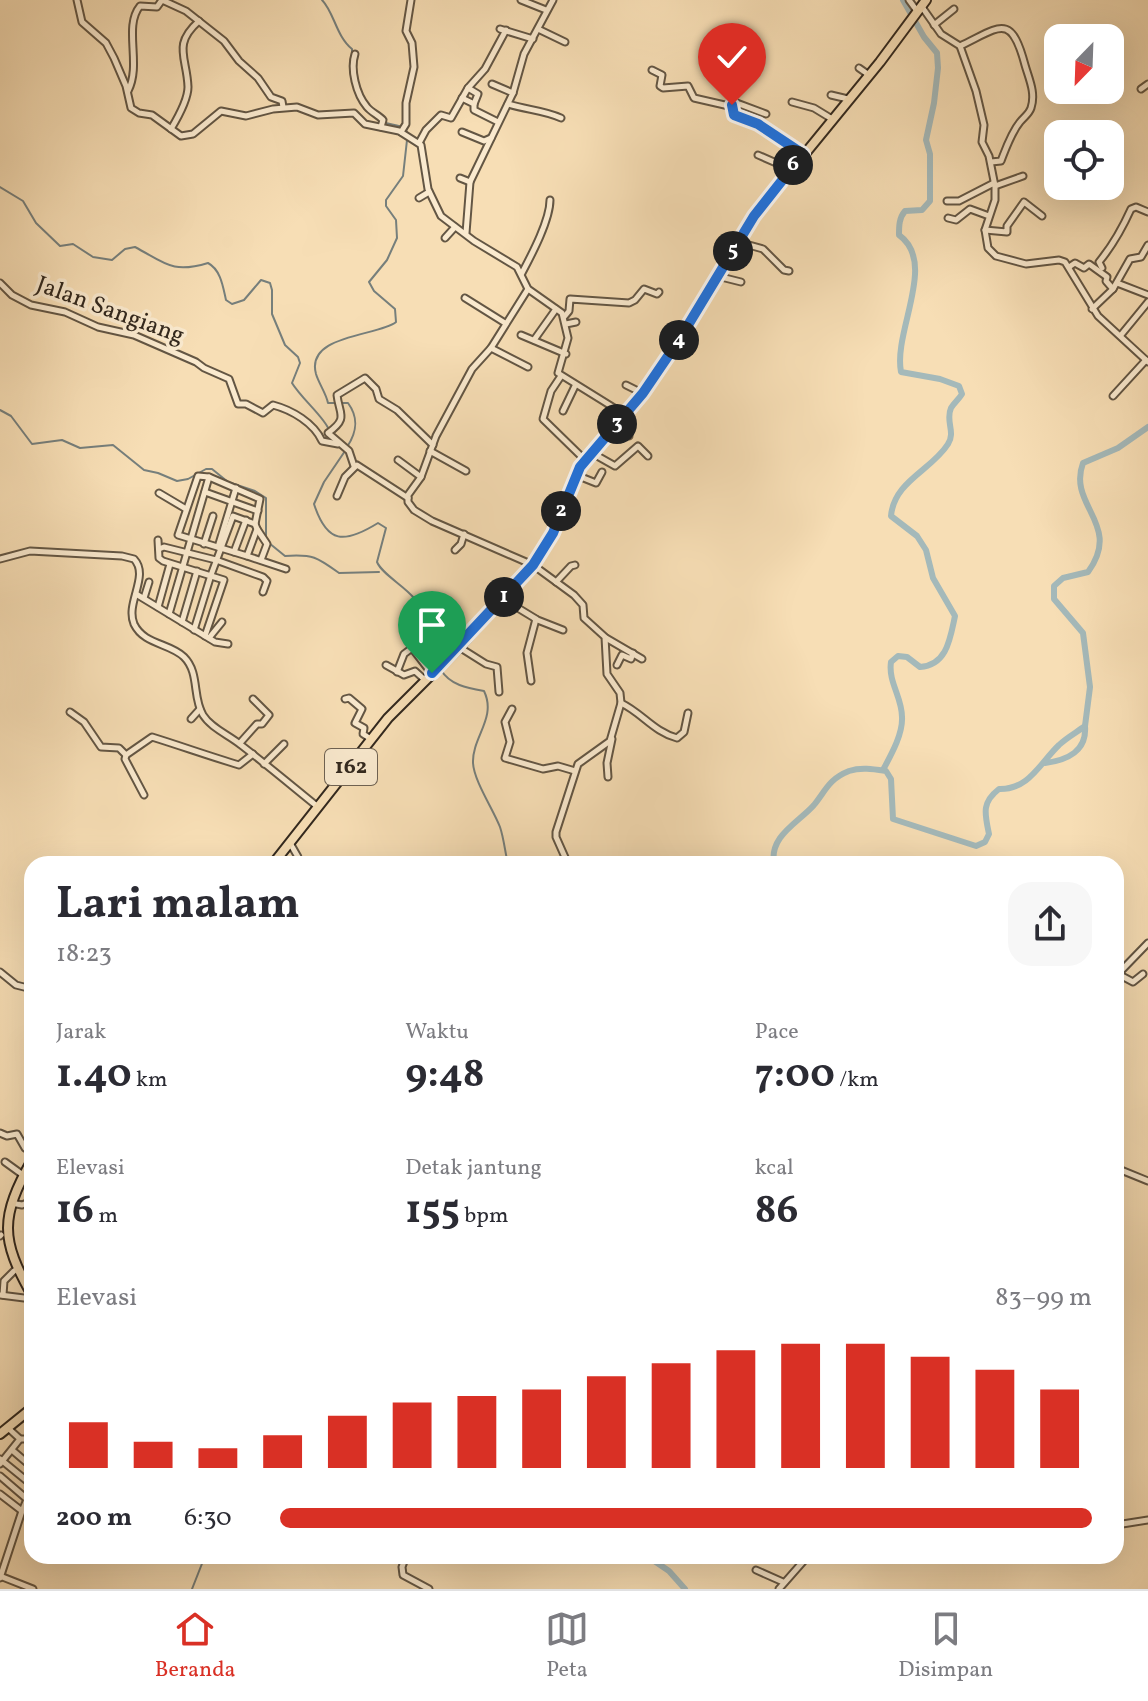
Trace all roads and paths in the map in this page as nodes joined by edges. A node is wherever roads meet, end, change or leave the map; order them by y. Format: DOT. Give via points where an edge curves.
graph roads {
  1 [pos="77,0"];
  2 [pos="162,0"];
  3 [pos="411,0"];
  4 [pos="521,0"];
  5 [pos="553,0"];
  6 [pos="909,0"];
  7 [pos="921,8"];
  8 [pos="954,9"];
  9 [pos="546,10"];
  10 [pos="199,21"];
  11 [pos="934,25"];
  12 [pos="538,29"];
  13 [pos="533,39"];
  14 [pos="565,42"];
  15 [pos="960,46"];
  16 [pos="355,54"];
  17 [pos="859,68"];
  18 [pos="652,70"];
  19 [pos="869,75"];
  20 [pos="492,84"];
  21 [pos="1148,84"];
  22 [pos="468,88"];
  23 [pos="1141,89"];
  24 [pos="128,92"];
  25 [pos="513,93"];
  26 [pos="831,95"];
  27 [pos="462,98"];
  28 [pos="849,100"];
  29 [pos="792,102"];
  30 [pos="474,104"];
  31 [pos="508,104"];
  32 [pos="732,105"];
  33 [pos="283,108"];
  34 [pos="766,114"];
  35 [pos="561,118"];
  36 [pos="833,120"];
  37 [pos="498,122"];
  38 [pos="382,125"];
  39 [pos="171,129"];
  40 [pos="405,132"];
  41 [pos="462,132"];
  42 [pos="492,138"];
  43 [pos="419,143"];
  44 [pos="803,154"];
  45 [pos="758,155"];
  46 [pos="991,162"];
  47 [pos="790,169"];
  48 [pos="1023,176"];
  49 [pos="460,178"];
  50 [pos="470,182"];
  51 [pos="995,184"];
  52 [pos="429,192"];
  53 [pos="419,198"];
  54 [pos="550,200"];
  55 [pos="947,201"];
  56 [pos="1148,212"];
  57 [pos="989,216"];
  58 [pos="1042,216"];
  59 [pos="948,218"];
  60 [pos="455,227"];
  61 [pos="985,230"];
  62 [pos="466,233"];
  63 [pos="445,238"];
  64 [pos="738,242"];
  65 [pos="1148,245"];
  66 [pos="1089,264"];
  67 [pos="1069,267"];
  68 [pos="789,271"];
  69 [pos="522,274"];
  70 [pos="717,276"];
  71 [pos="741,282"];
  72 [pos="0,283"];
  73 [pos="1117,283"];
  74 [pos="528,289"];
  75 [pos="1113,289"];
  76 [pos="659,292"];
  77 [pos="1148,295"];
  78 [pos="465,298"];
  79 [pos="1148,302"];
  80 [pos="556,308"];
  81 [pos="1092,309"];
  82 [pos="565,320"];
  83 [pos="576,322"];
  84 [pos="505,323"];
  85 [pos="521,335"];
  86 [pos="1121,335"];
  87 [pos="534,340"];
  88 [pos="491,348"];
  89 [pos="566,354"];
  90 [pos="1147,361"];
  91 [pos="528,367"];
  92 [pos="561,376"];
  93 [pos="626,385"];
  94 [pos="575,386"];
  95 [pos="643,393"];
  96 [pos="1113,396"];
  97 [pos="563,411"];
  98 [pos="625,414"];
  99 [pos="616,425"];
  100 [pos="629,436"];
  101 [pos="338,444"];
  102 [pos="431,448"];
  103 [pos="588,456"];
  104 [pos="648,456"];
  105 [pos="398,460"];
  106 [pos="354,466"];
  107 [pos="466,471"];
  108 [pos="602,472"];
  109 [pos="576,475"];
  110 [pos="209,477"];
  111 [pos="421,477"];
  112 [pos="236,488"];
  113 [pos="205,492"];
  114 [pos="159,493"];
  115 [pos="337,496"];
  116 [pos="408,498"];
  117 [pos="232,501"];
  118 [pos="186,509"];
  119 [pos="258,511"];
  120 [pos="213,516"];
  121 [pos="246,520"];
  122 [pos="256,526"];
  123 [pos="464,534"];
  124 [pos="158,540"];
  125 [pos="191,540"];
  126 [pos="204,544"];
  127 [pos="219,548"];
  128 [pos="158,550"];
  129 [pos="455,550"];
  130 [pos="234,552"];
  131 [pos="187,553"];
  132 [pos="247,556"];
  133 [pos="0,559"];
  134 [pos="216,560"];
  135 [pos="261,560"];
  136 [pos="170,564"];
  137 [pos="533,565"];
  138 [pos="575,565"];
  139 [pos="183,568"];
  140 [pos="286,569"];
  141 [pos="197,571"];
  142 [pos="211,575"];
  143 [pos="149,582"];
  144 [pos="556,582"];
  145 [pos="263,592"];
  146 [pos="136,594"];
  147 [pos="144,598"];
  148 [pos="502,599"];
  149 [pos="158,607"];
  150 [pos="169,614"];
  151 [pos="535,619"];
  152 [pos="182,622"];
  153 [pos="222,622"];
  154 [pos="194,630"];
  155 [pos="563,630"];
  156 [pos="207,637"];
  157 [pos="605,637"];
  158 [pos="228,644"];
  159 [pos="459,647"];
  160 [pos="633,653"];
  161 [pos="642,659"];
  162 [pos="386,665"];
  163 [pos="617,665"];
  164 [pos="397,672"];
  165 [pos="430,675"];
  166 [pos="531,681"];
  167 [pos="499,692"];
  168 [pos="253,699"];
  169 [pos="345,699"];
  170 [pos="621,703"];
  171 [pos="200,709"];
  172 [pos="512,709"];
  173 [pos="70,712"];
  174 [pos="688,713"];
  175 [pos="191,719"];
  176 [pos="611,738"];
  177 [pos="372,739"];
  178 [pos="240,743"];
  179 [pos="284,744"];
  180 [pos="253,754"];
  181 [pos="126,755"];
  182 [pos="264,764"];
  183 [pos="575,771"];
  184 [pos="608,777"];
  185 [pos="144,795"];
  186 [pos="318,807"];
  187 [pos="290,843"];
  188 [pos="279,856"];
  189 [pos="297,856"];
  190 [pos="564,856"];
  191 [pos="1148,943"];
  192 [pos="1124,968"];
  193 [pos="0,972"];
  194 [pos="1143,974"];
  195 [pos="1124,978"];
  196 [pos="24,987"];
  197 [pos="0,1133"];
  198 [pos="24,1146"];
  199 [pos="5,1162"];
  200 [pos="1124,1171"];
  201 [pos="24,1173"];
  202 [pos="21,1178"];
  203 [pos="1148,1181"];
  204 [pos="10,1202"];
  205 [pos="24,1204"];
  206 [pos="1,1235"];
  207 [pos="14,1271"];
  208 [pos="24,1285"];
  209 [pos="1,1295"];
  210 [pos="24,1296"];
  211 [pos="24,1414"];
  212 [pos="3,1431"];
  213 [pos="20,1439"];
  214 [pos="24,1439"];
  215 [pos="12,1450"];
  216 [pos="24,1460"];
  217 [pos="1,1461"];
  218 [pos="0,1476"];
  219 [pos="24,1480"];
  220 [pos="0,1494"];
  221 [pos="24,1497"];
  222 [pos="24,1507"];
  223 [pos="22,1511"];
  224 [pos="1148,1520"];
  225 [pos="1124,1524"];
  226 [pos="404,1564"];
  227 [pos="800,1564"];
  228 [pos="756,1570"];
  229 [pos="0,1577"];
  230 [pos="783,1582"];
  231 [pos="33,1589"];
  232 [pos="429,1589"];
  233 [pos="779,1589"];
  1 -- 24 [label="street" via="81,20 106,43"];
  2 -- 10 [label="street"];
  2 -- 24 [label="street" via="157,7 140,6 134,14 133,80"];
  3 -- 40 [label="street" via="406,31 414,67"];
  4 -- 9 [label="street"];
  5 -- 9 [label="street"];
  6 -- 7 [label="street"];
  7 -- 11 [label="street"];
  7 -- 19 [label="main road, 162"];
  8 -- 11 [label="street"];
  9 -- 12 [label="street"];
  10 -- 33 [label="street" via="226,42"];
  10 -- 39 [label="street" via="183,43 188,90"];
  11 -- 15 [label="street"];
  12 -- 13 [label="street"];
  12 -- 14 [label="street"];
  13 -- 22 [label="street" via="503,29 485,69"];
  13 -- 25 [label="street"];
  15 -- 46 [label="street" via="983,117 982,145"];
  15 -- 46 [label="street" via="994,28 1008,30 1018,39 1030,77 1030,111 1001,161"];
  16 -- 38 [label="street" via="353,69 361,96"];
  17 -- 19 [label="street"];
  18 -- 32 [label="street" via="662,75 663,88 687,85 692,97"];
  19 -- 28 [label="main road, 162"];
  20 -- 25 [label="street"];
  21 -- 23 [label="street"];
  22 -- 27 [label="street"];
  22 -- 30 [label="street" via="478,94"];
  24 -- 39 [label="street" via="134,110"];
  25 -- 31 [label="street"];
  26 -- 28 [label="street"];
  27 -- 30 [label="street"];
  27 -- 43 [label="street" via="451,118 441,115"];
  28 -- 36 [label="main road, 162"];
  29 -- 36 [label="street"];
  30 -- 37 [label="street" via="474,110"];
  31 -- 35 [label="street"];
  31 -- 37 [label="street"];
  32 -- 34 [label="street"];
  32 -- 44 [label="street" via="734,115"];
  33 -- 38 [label="street" via="318,115 353,113 365,124"];
  33 -- 39 [label="street" via="246,116 221,111 187,137"];
  36 -- 44 [label="main road, 162"];
  37 -- 42 [label="street"];
  38 -- 40 [label="street"];
  40 -- 43 [label="street"];
  41 -- 42 [label="street" via="484,141"];
  42 -- 50 [label="street"];
  43 -- 52 [label="street"];
  44 -- 47 [label="main road, 162"];
  45 -- 47 [label="street"];
  46 -- 51 [label="street"];
  47 -- 64 [label="main road, 162"];
  48 -- 51 [label="street"];
  49 -- 50 [label="street"];
  50 -- 62 [label="street"];
  51 -- 55 [label="street" via="959,201"];
  51 -- 57 [label="street"];
  52 -- 53 [label="street"];
  52 -- 60 [label="street" via="441,216"];
  54 -- 69 [label="street"];
  56 -- 66 [label="street" via="1132,207 1101,265"];
  57 -- 59 [label="street" via="970,209 956,220"];
  57 -- 61 [label="street"];
  58 -- 61 [label="street" via="1024,202 1007,232"];
  60 -- 62 [label="street"];
  60 -- 63 [label="street"];
  61 -- 67 [label="street" via="988,248 1001,258 1033,265 1061,260"];
  62 -- 69 [label="street"];
  64 -- 68 [label="street" via="762,248"];
  64 -- 70 [label="main road, 162"];
  65 -- 73 [label="street" via="1141,257 1130,259"];
  66 -- 67 [label="street"];
  66 -- 75 [label="street"];
  67 -- 81 [label="street"];
  69 -- 74 [label="street"];
  70 -- 71 [label="street"];
  70 -- 95 [label="main road, 162"];
  72 -- 101 [label="street, Jalan Sangiang" via="31,305 134,335 196,362 229,379 238,404 263,413 279,407 308,423 322,441"];
  73 -- 75 [label="street"];
  73 -- 77 [label="street"];
  74 -- 80 [label="street"];
  74 -- 84 [label="street"];
  75 -- 81 [label="street"];
  76 -- 82 [label="street" via="643,289 624,304 569,299"];
  78 -- 84 [label="street"];
  79 -- 86 [label="street"];
  80 -- 82 [label="street"];
  80 -- 87 [label="street"];
  81 -- 86 [label="street"];
  82 -- 83 [label="street"];
  82 -- 89 [label="street"];
  84 -- 88 [label="street"];
  85 -- 87 [label="street"];
  86 -- 90 [label="street"];
  87 -- 89 [label="street"];
  88 -- 91 [label="street"];
  88 -- 102 [label="street" via="472,369"];
  89 -- 92 [label="street" via="558,371"];
  90 -- 96 [label="street"];
  92 -- 94 [label="street"];
  92 -- 103 [label="street" via="542,419"];
  93 -- 95 [label="street"];
  94 -- 97 [label="street"];
  94 -- 98 [label="street"];
  95 -- 98 [label="main road, 162"];
  98 -- 99 [label="main road, 162"];
  99 -- 100 [label="street"];
  99 -- 103 [label="main road, 162"];
  101 -- 102 [label="street" via="329,432 343,412 337,395 367,378 379,399 397,410"];
  101 -- 106 [label="street" via="349,451"];
  102 -- 107 [label="street"];
  102 -- 111 [label="street"];
  103 -- 104 [label="street" via="615,466 638,446"];
  103 -- 109 [label="main road, 162"];
  105 -- 111 [label="street"];
  106 -- 115 [label="street"];
  106 -- 116 [label="street"];
  108 -- 109 [label="street" via="596,483"];
  109 -- 137 [label="main road, 162" via="553,533"];
  110 -- 112 [label="street"];
  110 -- 113 [label="street"];
  110 -- 118 [label="street" via="195,478"];
  111 -- 116 [label="street"];
  112 -- 117 [label="street"];
  112 -- 119 [label="street" via="258,497"];
  113 -- 117 [label="street"];
  113 -- 125 [label="street"];
  114 -- 118 [label="street"];
  116 -- 123 [label="street" via="419,514"];
  117 -- 119 [label="street"];
  117 -- 127 [label="street"];
  118 -- 125 [label="street" via="178,535"];
  119 -- 122 [label="street"];
  120 -- 126 [label="street"];
  121 -- 122 [label="street"];
  121 -- 127 [label="street" via="233,516"];
  121 -- 130 [label="street"];
  122 -- 132 [label="street"];
  122 -- 135 [label="street" via="267,544"];
  123 -- 129 [label="street"];
  123 -- 137 [label="street"];
  124 -- 128 [label="street"];
  125 -- 126 [label="street"];
  125 -- 131 [label="street"];
  126 -- 127 [label="street"];
  127 -- 130 [label="street"];
  127 -- 134 [label="street"];
  128 -- 131 [label="street"];
  128 -- 136 [label="street" via="159,558"];
  130 -- 132 [label="street"];
  131 -- 134 [label="street"];
  131 -- 139 [label="street"];
  132 -- 135 [label="street"];
  133 -- 146 [label="street" via="30,551 128,557 140,569"];
  134 -- 142 [label="street"];
  134 -- 145 [label="street" via="265,578"];
  135 -- 140 [label="street"];
  136 -- 139 [label="street"];
  136 -- 149 [label="street"];
  137 -- 144 [label="street"];
  137 -- 148 [label="main road, 162"];
  138 -- 144 [label="street"];
  139 -- 141 [label="street"];
  139 -- 150 [label="street"];
  141 -- 142 [label="street"];
  141 -- 152 [label="street"];
  142 -- 154 [label="street"];
  142 -- 156 [label="street" via="224,580"];
  143 -- 147 [label="street"];
  144 -- 157 [label="street" via="583,605 584,618"];
  146 -- 147 [label="street"];
  146 -- 171 [label="street" via="133,623 190,665"];
  147 -- 149 [label="street"];
  148 -- 151 [label="street"];
  148 -- 159 [label="main road, 162"];
  149 -- 150 [label="street"];
  150 -- 152 [label="street"];
  151 -- 155 [label="street"];
  151 -- 166 [label="street" via="527,653"];
  152 -- 154 [label="street"];
  153 -- 156 [label="street"];
  154 -- 156 [label="street"];
  156 -- 158 [label="street"];
  157 -- 160 [label="street"];
  157 -- 170 [label="street" via="607,674"];
  159 -- 165 [label="main road, 162"];
  159 -- 167 [label="street" via="497,667"];
  160 -- 161 [label="street"];
  160 -- 163 [label="street" via="631,659 622,655"];
  162 -- 164 [label="street"];
  164 -- 165 [label="street"];
  164 -- 165 [label="street" via="412,648"];
  165 -- 177 [label="main road, 162"];
  168 -- 178 [label="street" via="269,715"];
  169 -- 177 [label="street" via="362,709 355,723"];
  170 -- 174 [label="street" via="677,738"];
  170 -- 176 [label="street"];
  171 -- 175 [label="street"];
  171 -- 178 [label="street" via="211,724"];
  172 -- 183 [label="street" via="505,722 510,744 505,758 541,769"];
  173 -- 181 [label="street" via="101,747 119,748"];
  176 -- 183 [label="street"];
  176 -- 184 [label="street"];
  177 -- 186 [label="main road, 162"];
  178 -- 180 [label="street"];
  179 -- 182 [label="street"];
  180 -- 181 [label="street" via="237,765 152,737"];
  180 -- 182 [label="street"];
  181 -- 185 [label="street"];
  182 -- 186 [label="street"];
  183 -- 190 [label="street" via="557,828"];
  186 -- 187 [label="main road, 162"];
  187 -- 188 [label="main road, 162"];
  187 -- 189 [label="street"];
  191 -- 192 [label="street"];
  193 -- 196 [label="street"];
  194 -- 195 [label="street" via="1131,982"];
  197 -- 198 [label="street" via="17,1134"];
  199 -- 202 [label="street"];
  200 -- 203 [label="street"];
  201 -- 202 [label="main road"];
  202 -- 204 [label="main road"];
  204 -- 205 [label="street"];
  204 -- 206 [label="main road"];
  206 -- 207 [label="main road"];
  207 -- 208 [label="main road"];
  207 -- 209 [label="street" via="4,1281"];
  209 -- 210 [label="street"];
  211 -- 212 [label="main road"];
  212 -- 213 [label="street"];
  213 -- 214 [label="street"];
  213 -- 215 [label="street"];
  215 -- 216 [label="street"];
  215 -- 217 [label="street"];
  217 -- 219 [label="street"];
  218 -- 221 [label="street"];
  220 -- 223 [label="street"];
  222 -- 223 [label="street"];
  223 -- 229 [label="street"];
  224 -- 225 [label="street"];
  226 -- 232 [label="street" via="404,1576"];
  227 -- 230 [label="street"];
  228 -- 230 [label="street"];
  229 -- 231 [label="street"];
  230 -- 233 [label="street"];
}
